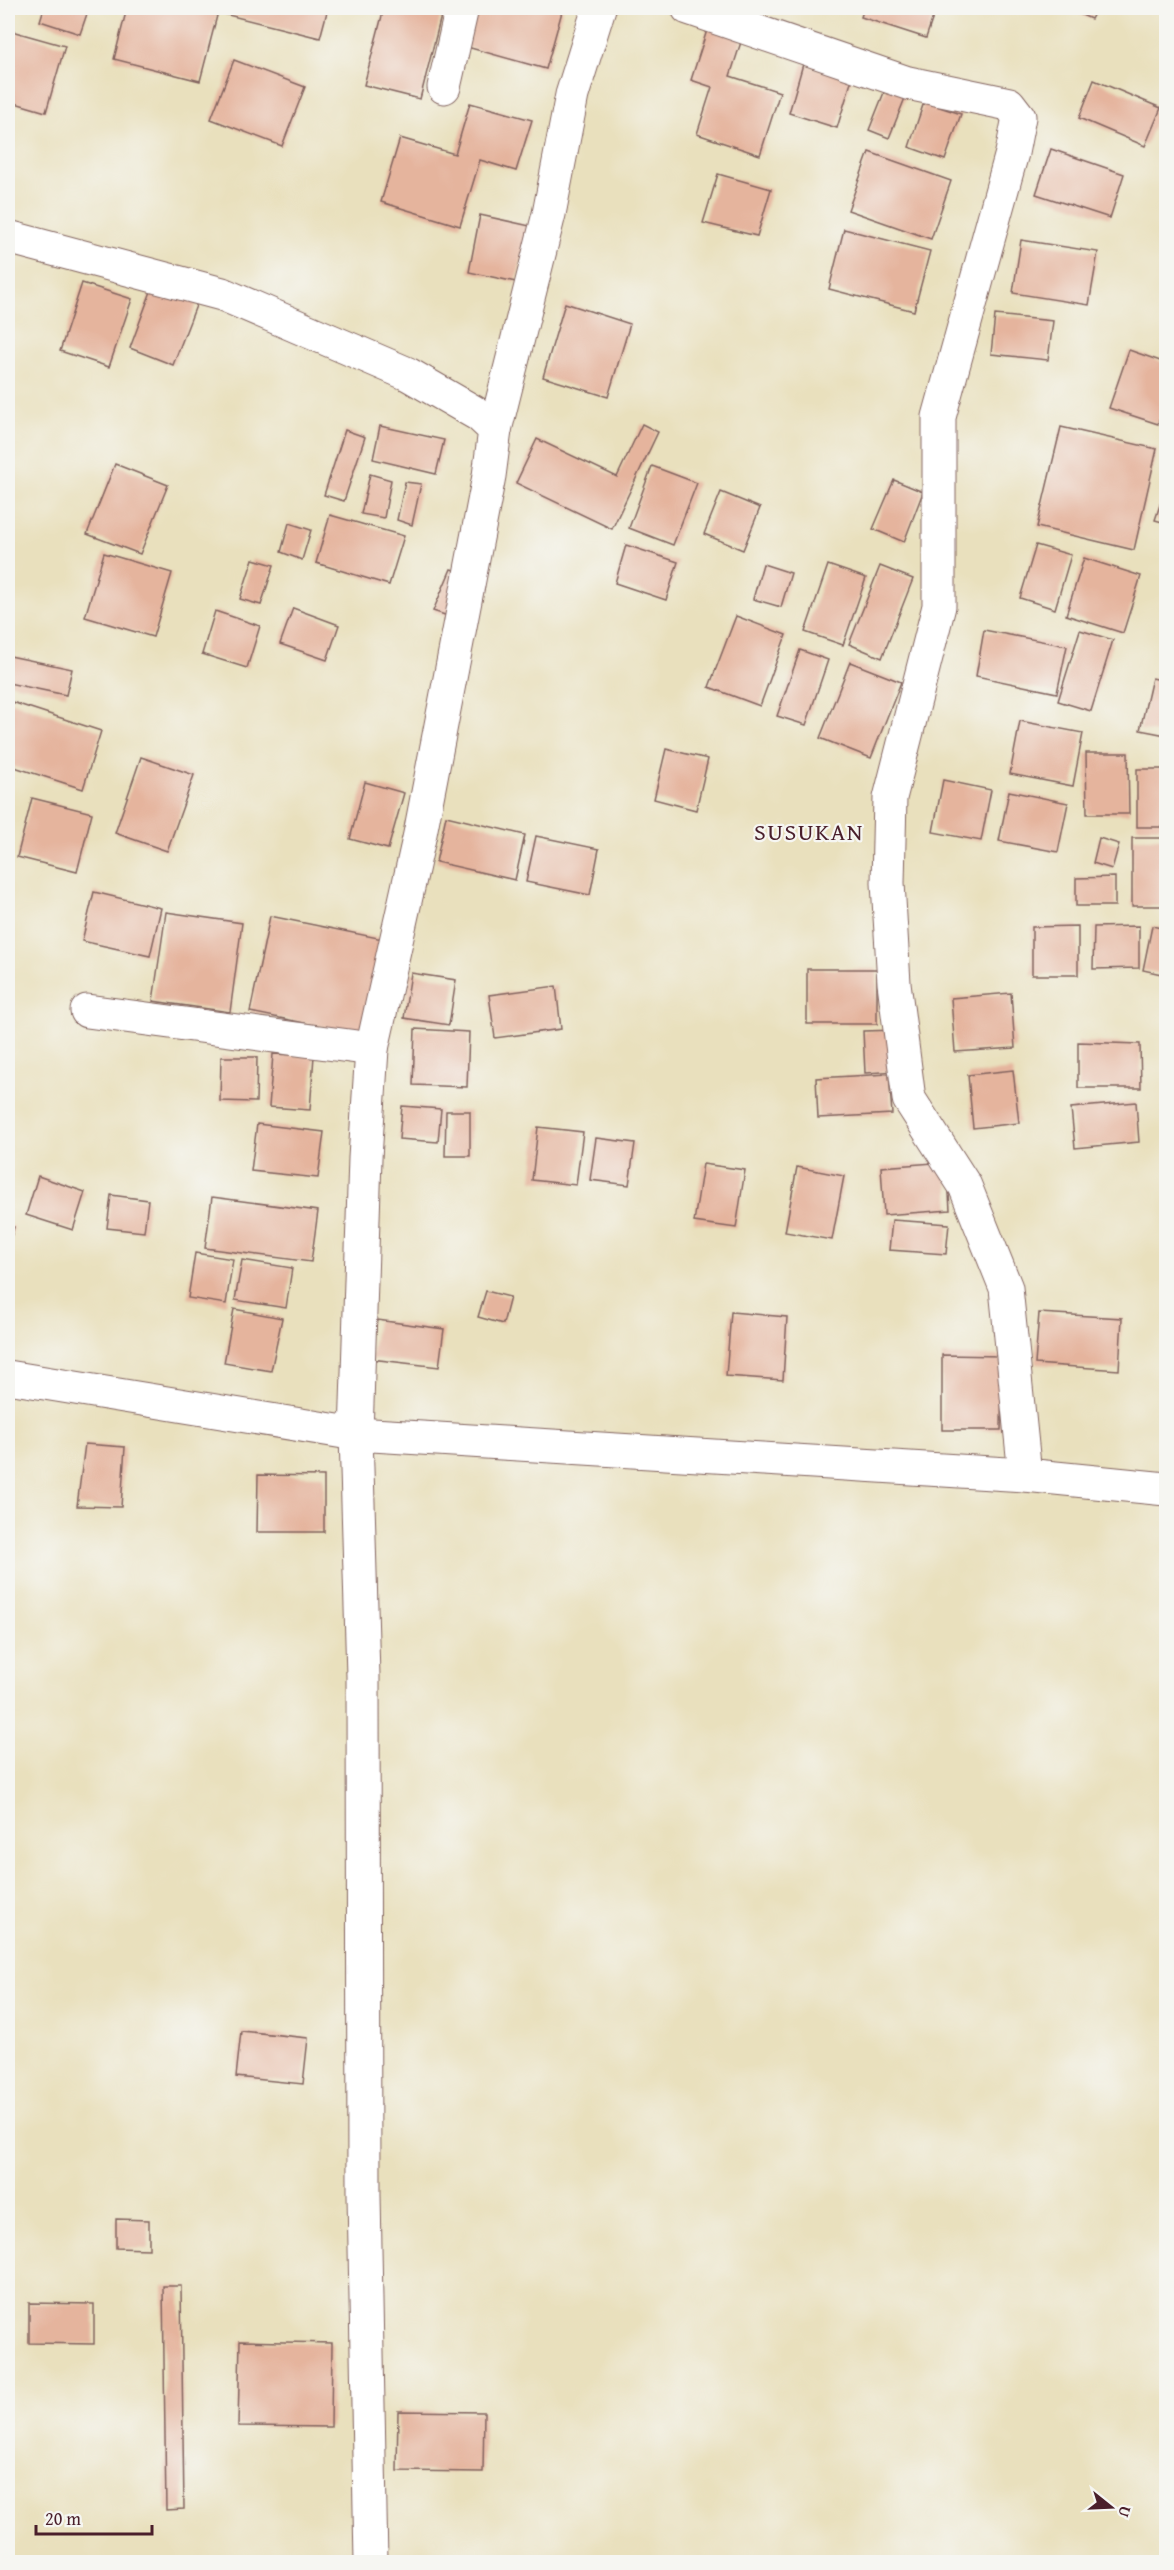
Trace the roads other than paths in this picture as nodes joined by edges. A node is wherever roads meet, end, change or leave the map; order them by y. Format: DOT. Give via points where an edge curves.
graph roads {
  1 [pos="462,8"];
  2 [pos="599,8"];
  3 [pos="688,8"];
  4 [pos="444,87"];
  5 [pos="8,237"];
  6 [pos="495,430"];
  7 [pos="87,1011"];
  8 [pos="372,1049"];
  9 [pos="8,1377"];
  10 [pos="356,1434"];
  11 [pos="1025,1475"];
  12 [pos="1167,1489"];
  13 [pos="371,2562"];
  1 -- 4 [label="street"];
  2 -- 6 [label="street" via="572,95 549,214"];
  3 -- 11 [label="street" via="908,82 1010,104 1019,117 939,417 939,606 890,798 888,883 894,983 909,1099 965,1186 1006,1288"];
  5 -- 6 [label="street" via="222,294 408,374 479,415"];
  6 -- 8 [label="street" via="420,834"];
  7 -- 8 [label="street"];
  8 -- 10 [label="street"];
  9 -- 10 [label="street"];
  10 -- 11 [label="street"];
  10 -- 13 [label="street" via="363,1676 364,2195"];
  11 -- 12 [label="street"];
}
